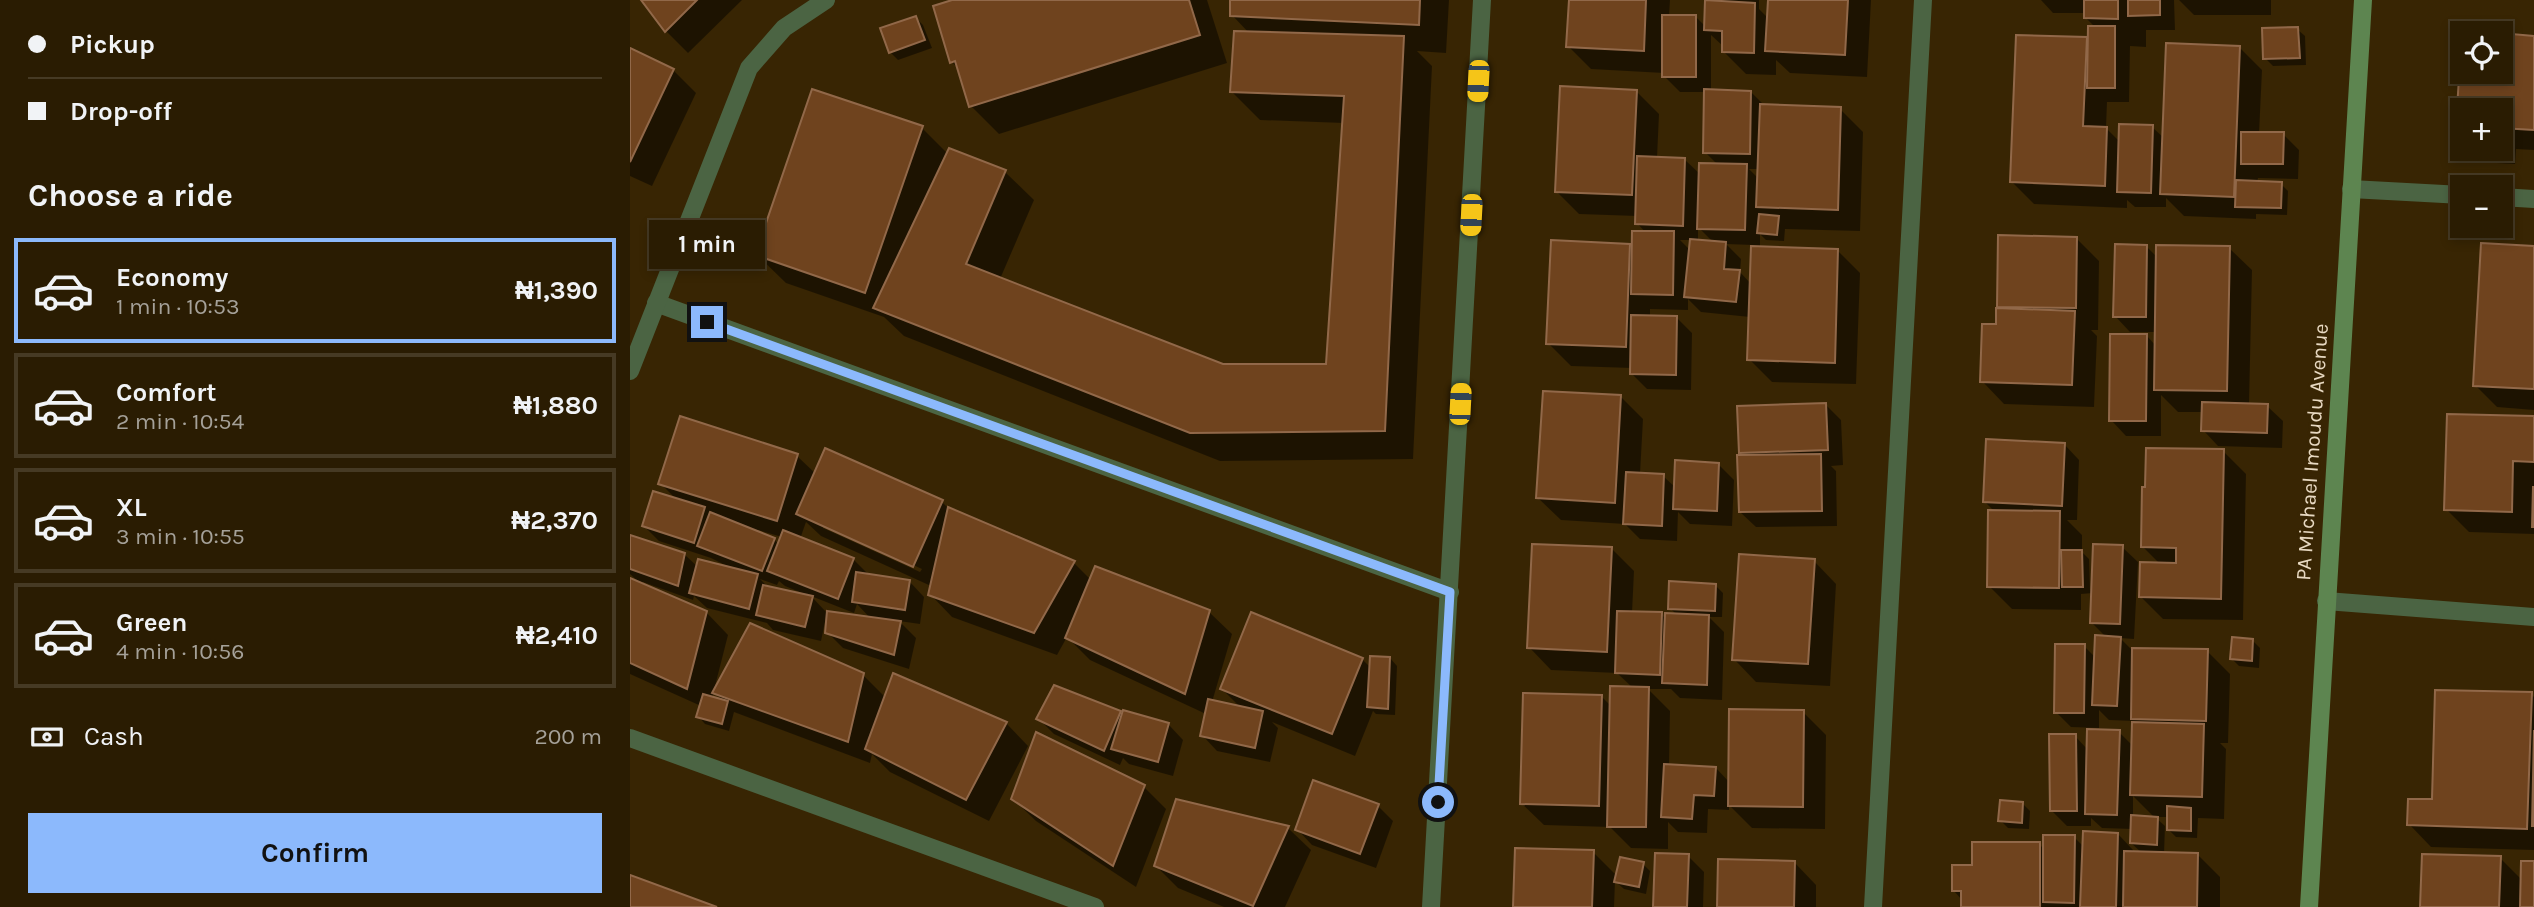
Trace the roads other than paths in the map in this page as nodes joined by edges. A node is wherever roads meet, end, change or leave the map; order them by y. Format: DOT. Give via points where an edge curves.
graph roads {
  1 [pos="826,0"];
  2 [pos="1482,0"];
  3 [pos="1923,0"];
  4 [pos="2363,0"];
  5 [pos="2351,189"];
  6 [pos="2450,194"];
  7 [pos="2513,198"];
  8 [pos="2534,199"];
  9 [pos="656,303"];
  10 [pos="630,371"];
  11 [pos="1450,592"];
  12 [pos="2326,601"];
  13 [pos="2534,617"];
  14 [pos="630,738"];
  15 [pos="1095,907"];
  16 [pos="1431,907"];
  17 [pos="1873,907"];
  18 [pos="2309,907"];
  1 -- 9 [label="street" via="784,29 749,68"];
  2 -- 11 [label="street"];
  3 -- 17 [label="street"];
  4 -- 5 [label="street, PA Michael Imoudu Avenue"];
  5 -- 6 [label="street"];
  5 -- 12 [label="street, PA Michael Imoudu Avenue"];
  7 -- 8 [label="street"];
  9 -- 10 [label="street"];
  9 -- 11 [label="street"];
  11 -- 16 [label="street"];
  12 -- 13 [label="street"];
  12 -- 18 [label="street, PA Michael Imoudu Avenue"];
  14 -- 15 [label="street"];
}
